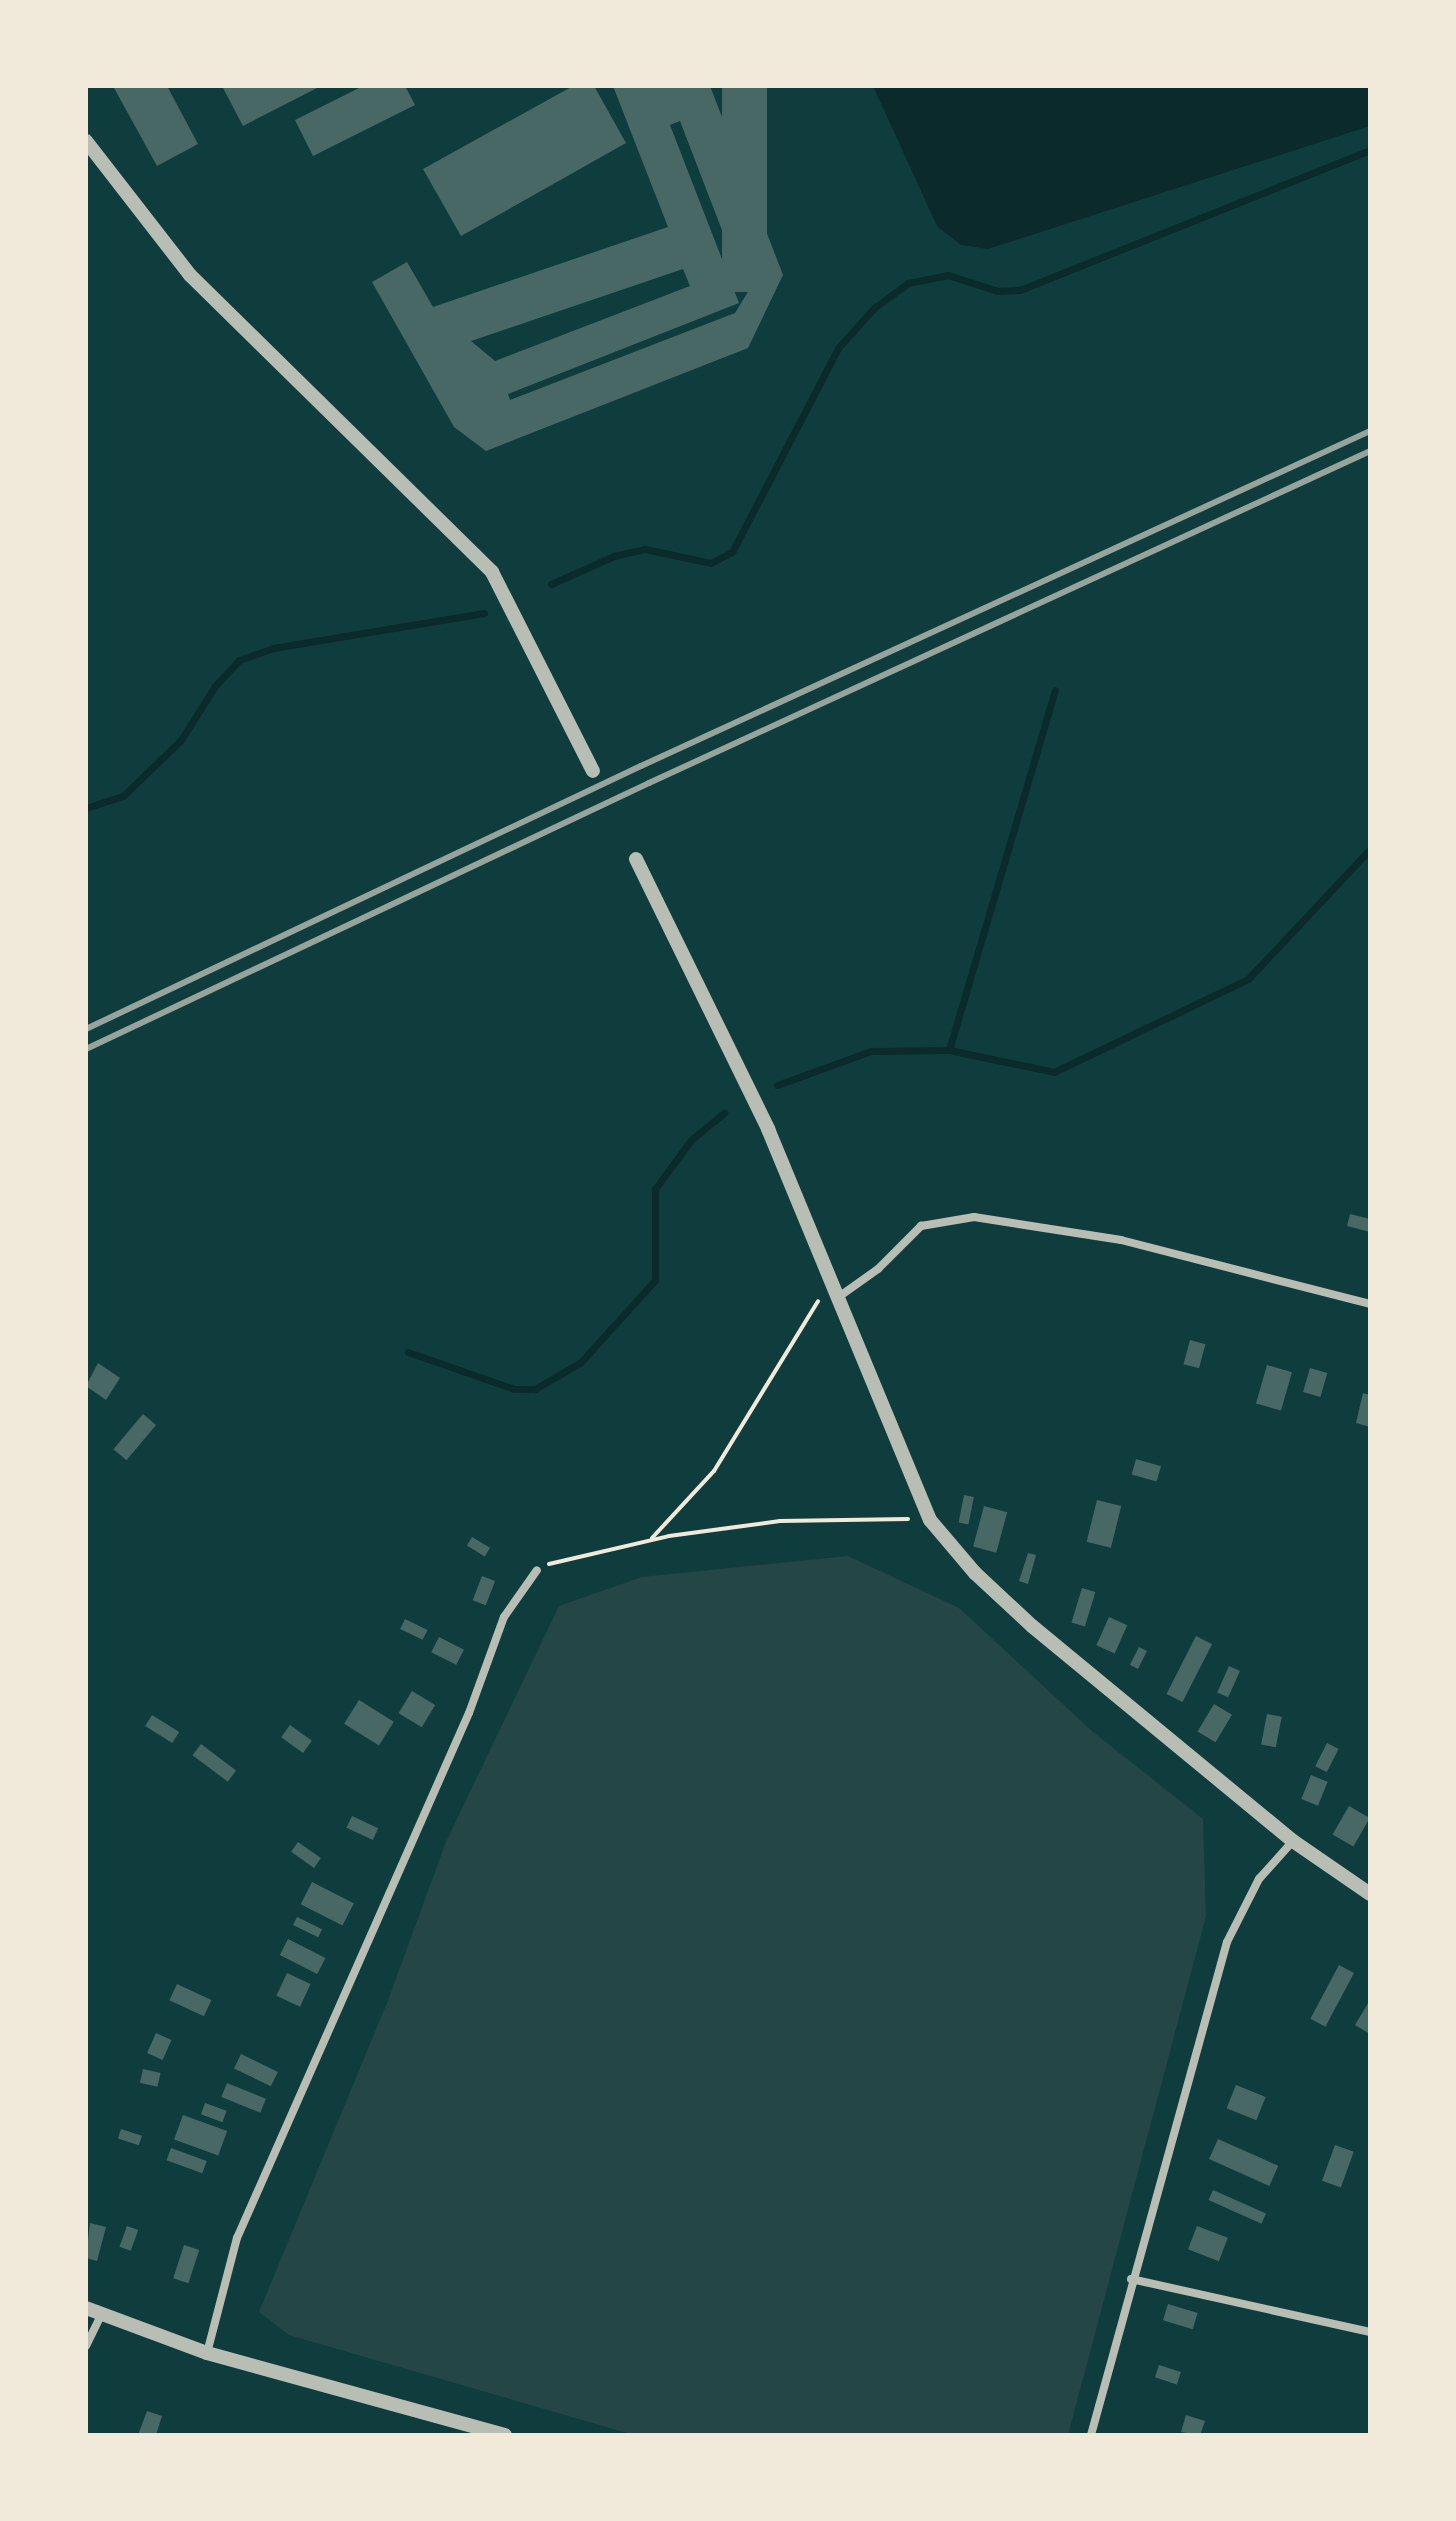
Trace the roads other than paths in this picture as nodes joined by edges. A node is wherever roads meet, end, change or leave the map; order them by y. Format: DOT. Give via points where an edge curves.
graph roads {
  1 [pos="86,141"];
  2 [pos="593,771"];
  3 [pos="636,859"];
  4 [pos="837,1290"];
  5 [pos="1370,1304"];
  6 [pos="537,1570"];
  7 [pos="1293,1841"];
  8 [pos="1370,1894"];
  9 [pos="1131,2279"];
  10 [pos="86,2308"];
  11 [pos="102,2313"];
  12 [pos="1370,2332"];
  13 [pos="86,2346"];
  14 [pos="207,2353"];
  15 [pos="505,2435"];
  16 [pos="1091,2435"];
  1 -- 2 [label="street" via="227,314 492,572"];
  3 -- 4 [label="street" via="768,1129"];
  4 -- 5 [label="street" via="878,1269 921,1226 974,1217 1121,1240"];
  4 -- 7 [label="street" via="930,1520 975,1573 1032,1626"];
  6 -- 14 [label="street" via="504,1617 469,1713 237,2238"];
  7 -- 8 [label="street"];
  7 -- 9 [label="street" via="1259,1879 1227,1942"];
  9 -- 12 [label="street"];
  9 -- 16 [label="street"];
  10 -- 11 [label="street"];
  11 -- 13 [label="street"];
  11 -- 14 [label="street"];
  14 -- 15 [label="street"];
}
